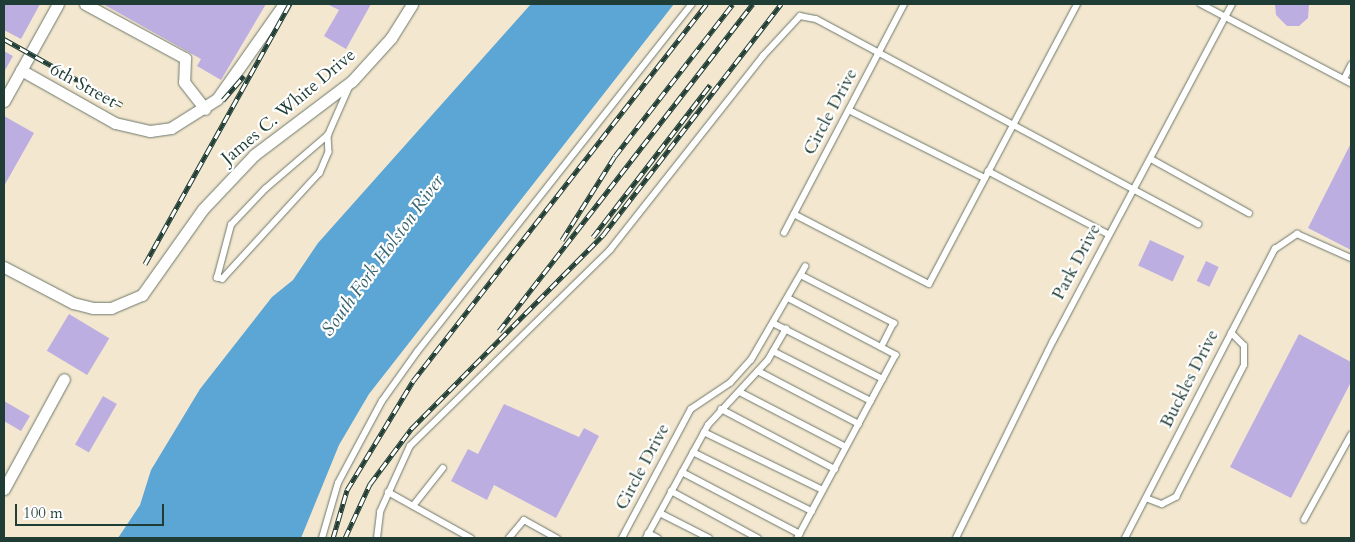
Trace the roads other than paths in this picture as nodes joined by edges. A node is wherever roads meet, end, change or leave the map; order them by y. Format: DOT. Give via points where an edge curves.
graph roads {
  1 [pos="58,4"];
  2 [pos="85,4"];
  3 [pos="284,4"];
  4 [pos="412,4"];
  5 [pos="692,4"];
  6 [pos="904,4"];
  7 [pos="1077,4"];
  8 [pos="1201,4"];
  9 [pos="1232,4"];
  10 [pos="1225,16"];
  11 [pos="879,53"];
  12 [pos="1351,65"];
  13 [pos="21,70"];
  14 [pos="1344,79"];
  15 [pos="352,81"];
  16 [pos="1351,83"];
  17 [pos="4,101"];
  18 [pos="205,109"];
  19 [pos="849,110"];
  20 [pos="1014,123"];
  21 [pos="328,136"];
  22 [pos="1152,160"];
  23 [pos="986,175"];
  24 [pos="1135,190"];
  25 [pos="1248,213"];
  26 [pos="794,214"];
  27 [pos="1198,224"];
  28 [pos="784,233"];
  29 [pos="1108,234"];
  30 [pos="1351,258"];
  31 [pos="4,267"];
  32 [pos="805,267"];
  33 [pos="800,275"];
  34 [pos="788,298"];
  35 [pos="775,324"];
  36 [pos="786,329"];
  37 [pos="1231,333"];
  38 [pos="882,347"];
  39 [pos="773,350"];
  40 [pos="758,371"];
  41 [pos="64,379"];
  42 [pos="883,379"];
  43 [pos="740,392"];
  44 [pos="871,402"];
  45 [pos="721,409"];
  46 [pos="859,424"];
  47 [pos="704,432"];
  48 [pos="1351,436"];
  49 [pos="846,447"];
  50 [pos="693,452"];
  51 [pos="443,468"];
  52 [pos="834,469"];
  53 [pos="682,472"];
  54 [pos="4,489"];
  55 [pos="823,490"];
  56 [pos="671,491"];
  57 [pos="388,492"];
  58 [pos="1146,498"];
  59 [pos="414,506"];
  60 [pos="812,511"];
  61 [pos="660,513"];
  62 [pos="1304,520"];
  63 [pos="647,536"];
  64 [pos="799,536"];
  65 [pos="322,538"];
  66 [pos="377,538"];
  67 [pos="471,538"];
  68 [pos="509,538"];
  69 [pos="557,538"];
  70 [pos="622,538"];
  71 [pos="658,538"];
  72 [pos="709,538"];
  73 [pos="758,538"];
  74 [pos="956,538"];
  75 [pos="1125,538"];
  1 -- 13 [label="street"];
  2 -- 18 [label="street" via="185,58 184,82"];
  3 -- 18 [label="street, 6th Street" via="236,78"];
  4 -- 15 [label="street, James C. White Drive" via="391,38"];
  5 -- 65 [label="lane" via="416,352 382,401 338,482"];
  6 -- 11 [label="lane, Circle Drive"];
  7 -- 20 [label="lane"];
  8 -- 10 [label="lane"];
  9 -- 10 [label="lane, Park Drive"];
  10 -- 14 [label="lane"];
  10 -- 22 [label="lane, Park Drive"];
  11 -- 19 [label="lane, Circle Drive"];
  11 -- 20 [label="lane"];
  11 -- 57 [label="lane" via="816,19 800,16 763,56 610,250 424,430 401,459"];
  12 -- 14 [label="lane"];
  13 -- 17 [label="street"];
  13 -- 18 [label="street, 6th Street" via="100,117 150,131 171,128"];
  14 -- 16 [label="lane"];
  15 -- 21 [label="lane"];
  15 -- 31 [label="street, James C. White Drive" via="254,155 203,209 154,283 128,304 93,308 73,303"];
  19 -- 23 [label="lane"];
  19 -- 26 [label="lane, Circle Drive"];
  20 -- 23 [label="lane"];
  20 -- 24 [label="lane"];
  21 -- 21 [label="lane" via="265,189 231,225 216,278 223,279 320,173 329,152"];
  22 -- 24 [label="lane, Park Drive"];
  22 -- 25 [label="lane"];
  23 -- 26 [label="lane" via="929,284"];
  23 -- 29 [label="lane"];
  24 -- 27 [label="lane"];
  24 -- 29 [label="lane, Park Drive"];
  26 -- 28 [label="lane, Circle Drive"];
  29 -- 74 [label="lane, Park Drive"];
  30 -- 37 [label="lane, Buckles Drive" via="1309,236 1288,237 1275,249"];
  32 -- 33 [label="lane"];
  33 -- 34 [label="lane"];
  33 -- 38 [label="lane" via="894,323"];
  34 -- 35 [label="lane"];
  34 -- 38 [label="lane"];
  35 -- 36 [label="lane"];
  35 -- 70 [label="lane, Circle Drive" via="730,383 691,409"];
  36 -- 39 [label="lane"];
  36 -- 42 [label="lane"];
  37 -- 58 [label="lane, Buckles Drive"];
  37 -- 58 [label="lane" via="1244,346 1244,365 1176,497 1162,504"];
  38 -- 42 [label="lane" via="896,355"];
  39 -- 40 [label="lane"];
  39 -- 44 [label="lane"];
  40 -- 43 [label="lane"];
  40 -- 46 [label="lane"];
  41 -- 54 [label="street"];
  42 -- 44 [label="lane"];
  43 -- 45 [label="lane"];
  43 -- 49 [label="lane"];
  44 -- 46 [label="lane"];
  45 -- 47 [label="lane"];
  45 -- 52 [label="lane"];
  46 -- 49 [label="lane"];
  47 -- 50 [label="lane"];
  47 -- 55 [label="lane"];
  48 -- 62 [label="lane"];
  49 -- 52 [label="lane"];
  50 -- 53 [label="lane"];
  50 -- 60 [label="lane"];
  51 -- 59 [label="lane"];
  52 -- 55 [label="lane"];
  53 -- 56 [label="lane"];
  53 -- 64 [label="lane"];
  55 -- 60 [label="lane"];
  56 -- 61 [label="lane"];
  56 -- 73 [label="lane"];
  57 -- 59 [label="lane"];
  57 -- 66 [label="lane"];
  58 -- 75 [label="lane, Buckles Drive"];
  59 -- 67 [label="lane"];
  60 -- 64 [label="lane"];
  61 -- 63 [label="lane"];
  61 -- 72 [label="lane"];
  63 -- 71 [label="lane"];
  68 -- 69 [label="lane" via="516,525 530,520"];
}
